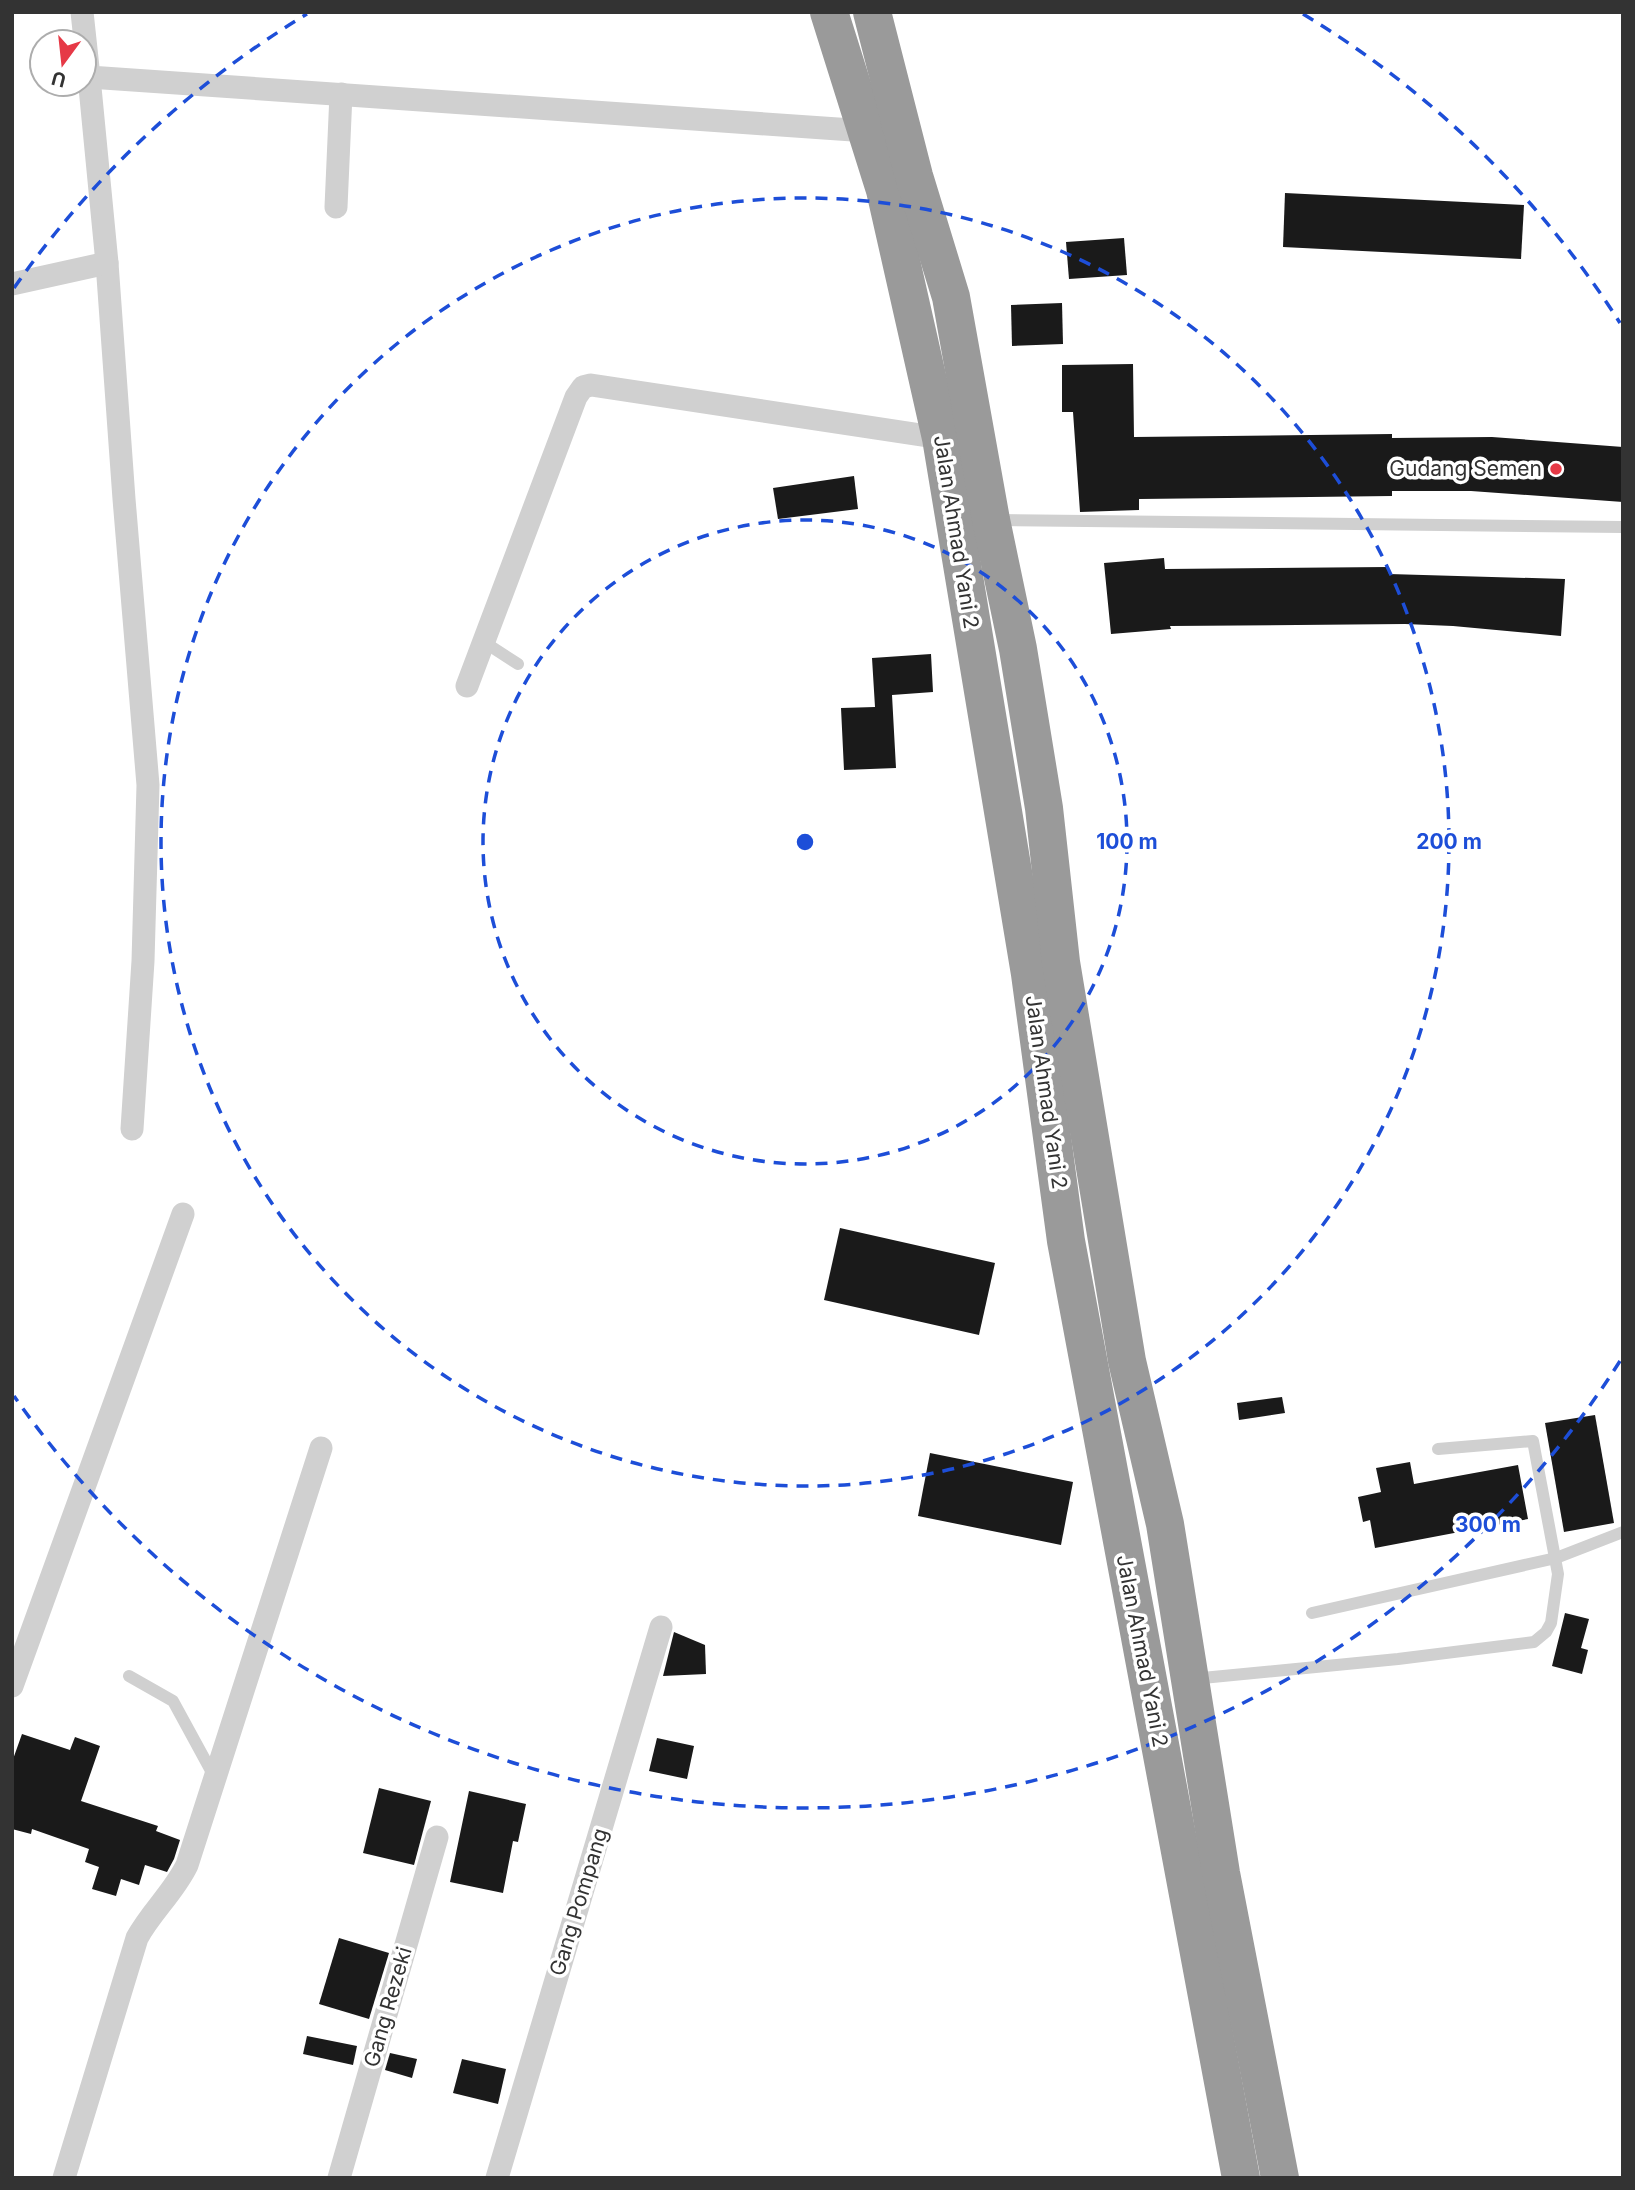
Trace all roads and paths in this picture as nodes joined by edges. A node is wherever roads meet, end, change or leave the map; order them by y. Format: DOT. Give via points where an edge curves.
graph roads {
  1 [pos="830,12"];
  2 [pos="872,12"];
  3 [pos="98,78"];
  4 [pos="341,94"];
  5 [pos="91,98"];
  6 [pos="867,131"];
  7 [pos="336,207"];
  8 [pos="107,263"];
  9 [pos="12,284"];
  10 [pos="941,438"];
  11 [pos="991,520"];
  12 [pos="1623,527"];
  13 [pos="484,642"];
  14 [pos="517,664"];
  15 [pos="467,686"];
  16 [pos="132,1129"];
  17 [pos="183,1214"];
  18 [pos="321,1448"];
  19 [pos="1438,1450"];
  20 [pos="1623,1532"];
  21 [pos="1556,1559"];
  22 [pos="1312,1613"];
  23 [pos="661,1627"];
  24 [pos="129,1676"];
  25 [pos="1189,1679"];
  26 [pos="12,1686"];
  27 [pos="216,1778"];
  28 [pos="437,1837"];
  29 [pos="64,2178"];
  30 [pos="339,2178"];
  31 [pos="497,2178"];
  32 [pos="1241,2178"];
  33 [pos="1280,2178"];
  1 -- 6 [label="highway, Jalan Ahmad Yani 2"];
  2 -- 11 [label="highway, Jalan Ahmad Yani 2" via="951,297"];
  3 -- 4 [label="street"];
  4 -- 6 [label="street"];
  4 -- 7 [label="street"];
  5 -- 8 [label="street"];
  6 -- 10 [label="highway, Jalan Ahmad Yani 2" via="885,190"];
  8 -- 9 [label="street"];
  8 -- 16 [label="street" via="148,785"];
  10 -- 13 [label="street" via="583,387"];
  10 -- 32 [label="highway, Jalan Ahmad Yani 2" via="1030,974 1066,1241"];
  11 -- 12 [label="lane"];
  11 -- 25 [label="highway, Jalan Ahmad Yani 2" via="1044,808 1061,962 1125,1348 1166,1524"];
  13 -- 14 [label="lane"];
  13 -- 15 [label="street"];
  17 -- 26 [label="street"];
  18 -- 27 [label="street"];
  19 -- 21 [label="lane" via="1533,1441"];
  20 -- 21 [label="lane"];
  21 -- 22 [label="lane"];
  21 -- 25 [label="lane" via="1559,1574 1551,1623 1534,1642"];
  23 -- 31 [label="street, Gang Pompang"];
  24 -- 27 [label="lane" via="173,1701"];
  25 -- 33 [label="highway, Jalan Ahmad Yani 2"];
  27 -- 29 [label="street" via="180,1880 137,1938"];
  28 -- 30 [label="street, Gang Rezeki"];
}
